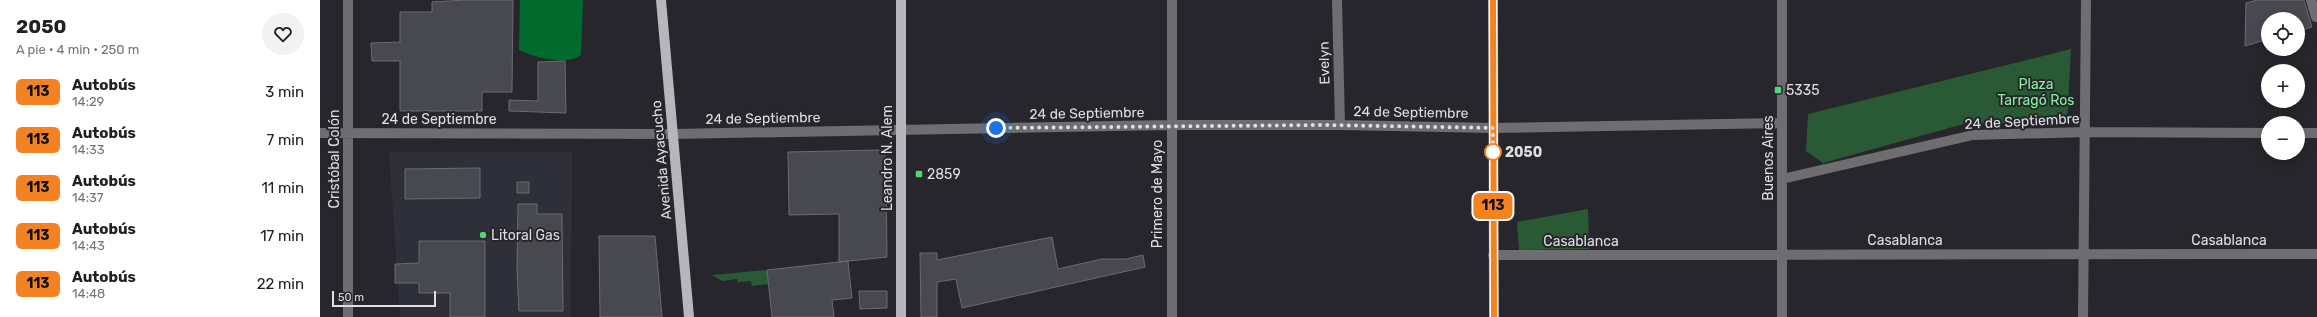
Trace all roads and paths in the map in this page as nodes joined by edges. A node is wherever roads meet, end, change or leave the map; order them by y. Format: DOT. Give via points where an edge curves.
graph roads {
  1 [pos="348,0"];
  2 [pos="661,0"];
  3 [pos="901,0"];
  4 [pos="1172,0"];
  5 [pos="1337,0"];
  6 [pos="1493,0"];
  7 [pos="1782,0"];
  8 [pos="2086,0"];
  9 [pos="2311,0"];
  10 [pos="2316,17"];
  11 [pos="1782,123"];
  12 [pos="1172,125"];
  13 [pos="1340,125"];
  14 [pos="1493,128"];
  15 [pos="901,130"];
  16 [pos="2085,132"];
  17 [pos="320,133"];
  18 [pos="348,133"];
  19 [pos="2261,133"];
  20 [pos="2305,133"];
  21 [pos="2317,133"];
  22 [pos="673,134"];
  23 [pos="1782,179"];
  24 [pos="2083,254"];
  25 [pos="2317,254"];
  26 [pos="1782,255"];
  27 [pos="1494,256"];
  28 [pos="348,317"];
  29 [pos="689,317"];
  30 [pos="901,317"];
  31 [pos="1172,317"];
  32 [pos="1494,317"];
  33 [pos="1782,317"];
  34 [pos="2083,317"];
  1 -- 18 [label="street, Cristóbal Colón"];
  2 -- 22 [label="main road, Avenida Ayacucho"];
  3 -- 15 [label="main road, Leandro N. Alem"];
  4 -- 12 [label="street, Primero de Mayo"];
  5 -- 13 [label="street, Evelyn"];
  6 -- 14 [label="street"];
  7 -- 11 [label="street, Buenos Aires"];
  8 -- 16 [label="street"];
  9 -- 10 [label="street"];
  11 -- 14 [label="street, 24 de Septiembre"];
  11 -- 23 [label="street, Buenos Aires"];
  12 -- 13 [label="street, 24 de Septiembre"];
  12 -- 15 [label="street, 24 de Septiembre"];
  12 -- 31 [label="street, Primero de Mayo"];
  13 -- 14 [label="street, 24 de Septiembre"];
  14 -- 27 [label="street"];
  15 -- 22 [label="street, 24 de Septiembre"];
  15 -- 30 [label="main road, Leandro N. Alem"];
  16 -- 19 [label="street, 24 de Septiembre"];
  16 -- 23 [label="street, 24 de Septiembre" via="1973,135"];
  16 -- 24 [label="street"];
  17 -- 18 [label="street, 24 de Septiembre"];
  18 -- 22 [label="street, 24 de Septiembre"];
  18 -- 28 [label="street, Cristóbal Colón"];
  20 -- 21 [label="street"];
  22 -- 29 [label="main road, Avenida Ayacucho"];
  23 -- 26 [label="street, Buenos Aires"];
  24 -- 25 [label="street, Casablanca"];
  24 -- 26 [label="street, Casablanca"];
  24 -- 34 [label="street"];
  26 -- 27 [label="street, Casablanca"];
  26 -- 33 [label="street, Buenos Aires"];
  27 -- 32 [label="street"];
}
